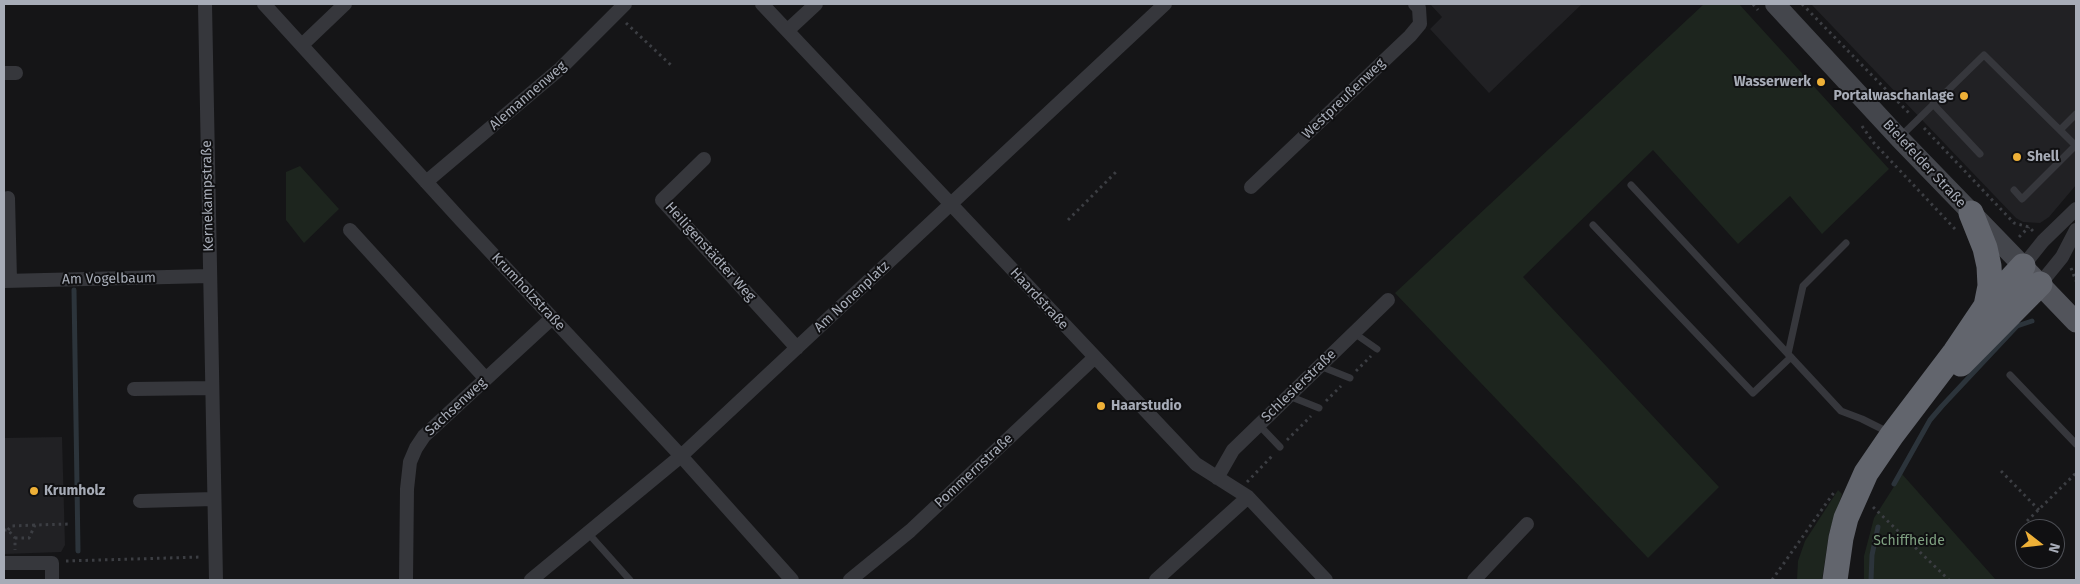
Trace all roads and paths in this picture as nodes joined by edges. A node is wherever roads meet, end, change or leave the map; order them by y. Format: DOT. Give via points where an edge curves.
graph roads {
  1 [pos="206,4"];
  2 [pos="264,4"];
  3 [pos="345,4"];
  4 [pos="762,4"];
  5 [pos="816,4"];
  6 [pos="1165,4"];
  7 [pos="1415,4"];
  8 [pos="1775,4"];
  9 [pos="621,8"];
  10 [pos="788,30"];
  11 [pos="302,45"];
  12 [pos="673,67"];
  13 [pos="1933,104"];
  14 [pos="2076,114"];
  15 [pos="2060,130"];
  16 [pos="1899,138"];
  17 [pos="2076,145"];
  18 [pos="1980,154"];
  19 [pos="704,159"];
  20 [pos="1116,172"];
  21 [pos="426,182"];
  22 [pos="1631,185"];
  23 [pos="1251,187"];
  24 [pos="2014,190"];
  25 [pos="8,198"];
  26 [pos="950,204"];
  27 [pos="2076,209"];
  28 [pos="1971,213"];
  29 [pos="1068,220"];
  30 [pos="1593,225"];
  31 [pos="350,230"];
  32 [pos="2076,230"];
  33 [pos="1846,243"];
  34 [pos="2023,266"];
  35 [pos="209,276"];
  36 [pos="7,280"];
  37 [pos="2040,284"];
  38 [pos="1388,300"];
  39 [pos="1986,306"];
  40 [pos="552,318"];
  41 [pos="2076,322"];
  42 [pos="1354,333"];
  43 [pos="797,348"];
  44 [pos="1378,349"];
  45 [pos="1790,356"];
  46 [pos="1094,358"];
  47 [pos="1320,366"];
  48 [pos="2010,375"];
  49 [pos="1350,378"];
  50 [pos="486,379"];
  51 [pos="212,388"];
  52 [pos="134,389"];
  53 [pos="1289,396"];
  54 [pos="1319,408"];
  55 [pos="1259,425"];
  56 [pos="1892,435"];
  57 [pos="2076,444"];
  58 [pos="1280,447"];
  59 [pos="681,456"];
  60 [pos="2001,471"];
  61 [pos="2076,473"];
  62 [pos="1217,478"];
  63 [pos="1836,490"];
  64 [pos="1243,494"];
  65 [pos="214,499"];
  66 [pos="1862,499"];
  67 [pos="140,501"];
  68 [pos="2039,510"];
  69 [pos="2029,519"];
  70 [pos="70,524"];
  71 [pos="1526,524"];
  72 [pos="35,525"];
  73 [pos="6,530"];
  74 [pos="588,533"];
  75 [pos="15,538"];
  76 [pos="216,557"];
  77 [pos="9,563"];
  78 [pos="52,563"];
  79 [pos="52,580"];
  80 [pos="216,580"];
  81 [pos="406,580"];
  82 [pos="531,580"];
  83 [pos="630,580"];
  84 [pos="792,580"];
  85 [pos="850,580"];
  86 [pos="1156,580"];
  87 [pos="1326,580"];
  88 [pos="1474,580"];
  89 [pos="1772,580"];
  90 [pos="1835,580"];
  91 [pos="1843,580"];
  92 [pos="1949,580"];
  1 -- 35 [label="street, Kernekampstraße"];
  2 -- 11 [label="street, Krumholzstraße"];
  3 -- 11 [label="street"];
  4 -- 10 [label="street, Haardstraße"];
  5 -- 10 [label="street"];
  6 -- 26 [label="street, Am Nonenplatz"];
  7 -- 23 [label="street, Westpreußenweg" via="1419,8 1420,24 1410,36"];
  8 -- 16 [label="main road, Bielefelder Straße"];
  9 -- 12 [label="path"];
  9 -- 21 [label="street, Alemannenweg" via="561,68"];
  10 -- 26 [label="street, Haardstraße"];
  11 -- 21 [label="street, Krumholzstraße"];
  13 -- 15 [label="lane" via="1984,55"];
  13 -- 16 [label="lane"];
  13 -- 18 [label="lane"];
  14 -- 15 [label="lane"];
  15 -- 17 [label="lane"];
  16 -- 28 [label="main road, Bielefelder Straße"];
  17 -- 24 [label="lane" via="2022,199"];
  19 -- 43 [label="street, Heiligenstädter Weg" via="662,200"];
  20 -- 29 [label="path"];
  21 -- 40 [label="street, Krumholzstraße"];
  22 -- 45 [label="lane"];
  25 -- 36 [label="street, Am Vogelbaum"];
  26 -- 43 [label="street, Am Nonenplatz"];
  26 -- 46 [label="street, Haardstraße"];
  27 -- 34 [label="street"];
  28 -- 34 [label="main road, Bielefelder Straße"];
  28 -- 39 [label="highway" via="1985,248 1988,266 1990,286"];
  30 -- 45 [label="lane" via="1753,393"];
  31 -- 50 [label="street"];
  32 -- 37 [label="street" via="2062,257"];
  33 -- 45 [label="lane" via="1803,286"];
  34 -- 37 [label="main road, Bielefelder Straße"];
  34 -- 39 [label="highway"];
  35 -- 36 [label="street, Am Vogelbaum"];
  35 -- 51 [label="street, Kernekampstraße"];
  37 -- 41 [label="main road, Bielefelder Straße"];
  37 -- 66 [label="highway" via="1965,361 1907,428"];
  38 -- 42 [label="street, Schlesierstraße"];
  39 -- 56 [label="highway"];
  40 -- 50 [label="street, Sachsenweg"];
  40 -- 59 [label="street, Krumholzstraße"];
  42 -- 44 [label="lane"];
  42 -- 47 [label="street, Schlesierstraße"];
  43 -- 59 [label="street, Am Nonenplatz"];
  44 -- 49 [label="path"];
  45 -- 56 [label="lane" via="1841,411 1886,429"];
  46 -- 62 [label="street, Haardstraße" via="1196,464"];
  46 -- 85 [label="street, Pommernstraße" via="910,531"];
  47 -- 49 [label="lane"];
  47 -- 53 [label="street, Schlesierstraße"];
  48 -- 57 [label="lane"];
  49 -- 54 [label="path"];
  50 -- 81 [label="street, Sachsenweg" via="424,436 410,462"];
  51 -- 52 [label="street"];
  51 -- 65 [label="street, Kernekampstraße"];
  53 -- 54 [label="lane"];
  53 -- 55 [label="street, Schlesierstraße"];
  54 -- 58 [label="path"];
  55 -- 58 [label="lane"];
  55 -- 62 [label="street, Schlesierstraße" via="1233,450"];
  56 -- 90 [label="highway" via="1855,495 1841,538"];
  58 -- 64 [label="path"];
  59 -- 74 [label="street, Am Nonenplatz"];
  59 -- 84 [label="street, Krumholzstraße"];
  60 -- 68 [label="path"];
  61 -- 68 [label="path"];
  62 -- 64 [label="street, Haardstraße"];
  63 -- 89 [label="path"];
  64 -- 86 [label="street"];
  64 -- 87 [label="street, Haardstraße"];
  65 -- 67 [label="street"];
  65 -- 76 [label="street, Kernekampstraße"];
  66 -- 91 [label="highway" via="1849,539"];
  66 -- 92 [label="path" via="1890,521"];
  68 -- 69 [label="path"];
  70 -- 72 [label="path"];
  71 -- 88 [label="street"];
  72 -- 73 [label="path" via="11,526"];
  72 -- 75 [label="path" via="29,538"];
  73 -- 75 [label="path"];
  74 -- 82 [label="street, Am Nonenplatz"];
  74 -- 83 [label="lane"];
  75 -- 77 [label="path"];
  76 -- 78 [label="path"];
  76 -- 80 [label="street, Kernekampstraße"];
  77 -- 78 [label="street"];
  78 -- 79 [label="street"];
}
